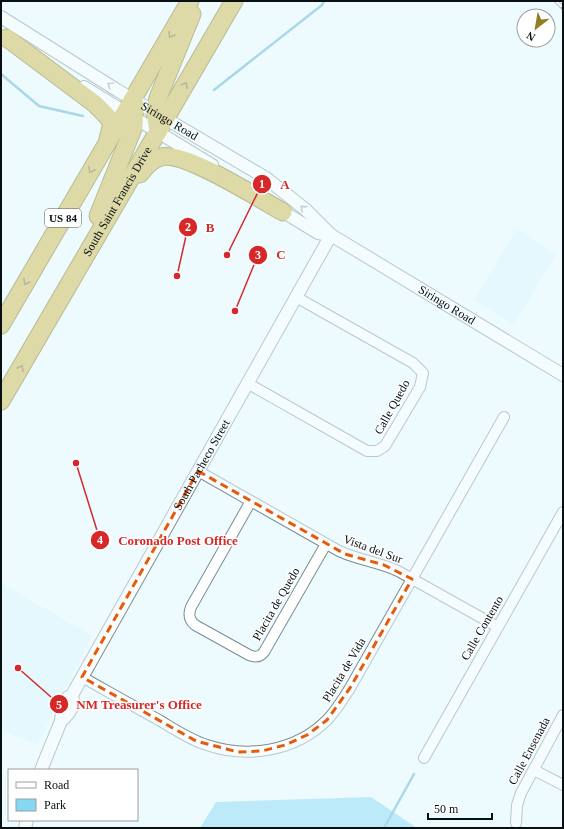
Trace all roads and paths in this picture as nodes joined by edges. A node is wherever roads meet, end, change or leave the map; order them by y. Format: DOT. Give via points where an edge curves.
graph roads {
  1 [pos="190,1"];
  2 [pos="198,1"];
  3 [pos="234,1"];
  4 [pos="1,17"];
  5 [pos="4,36"];
  6 [pos="131,110"];
  7 [pos="160,121"];
  8 [pos="107,143"];
  9 [pos="283,212"];
  10 [pos="100,232"];
  11 [pos="331,235"];
  12 [pos="296,297"];
  13 [pos="60,299"];
  14 [pos="1,325"];
  15 [pos="563,375"];
  16 [pos="247,383"];
  17 [pos="1,401"];
  18 [pos="504,417"];
  19 [pos="198,471"];
  20 [pos="251,501"];
  21 [pos="563,512"];
  22 [pos="326,544"];
  23 [pos="412,579"];
  24 [pos="498,627"];
  25 [pos="82,677"];
  26 [pos="563,715"];
  27 [pos="424,758"];
  28 [pos="41,769"];
  29 [pos="534,770"];
  30 [pos="563,786"];
  31 [pos="516,823"];
  1 -- 6 [label="highway, US 84, one-way"];
  2 -- 7 [label="highway" via="158,98"];
  7 -- 3 [label="highway, South Saint Francis Drive, one-way"];
  6 -- 4 [label="street, Siringo Road, one-way"];
  5 -- 6 [label="street, Siringo Road"];
  5 -- 8 [label="highway" via="104,112 112,123"];
  6 -- 7 [label="street, Siringo Road"];
  6 -- 7 [label="street, Siringo Road"];
  6 -- 8 [label="highway, US 84"];
  6 -- 13 [label="highway" via="131,135"];
  7 -- 9 [label="street, Siringo Road" via="234,179"];
  7 -- 10 [label="highway, South Saint Francis Drive"];
  11 -- 7 [label="street, Siringo Road, one-way" via="306,210 266,178"];
  8 -- 14 [label="highway, US 84, one-way"];
  9 -- 10 [label="highway" via="204,168 175,156 160,157 143,170"];
  9 -- 11 [label="street, Siringo Road" via="318,233"];
  10 -- 13 [label="highway, South Saint Francis Drive"];
  11 -- 12 [label="street, South Pacheco Street"];
  11 -- 15 [label="street, Siringo Road"];
  12 -- 16 [label="street, South Pacheco Street"];
  12 -- 16 [label="street, Calle Quedo" via="413,363 423,373 420,387 385,446 377,451 367,451"];
  17 -- 13 [label="highway, South Saint Francis Drive, one-way"];
  16 -- 19 [label="street, South Pacheco Street"];
  18 -- 23 [label="street, Placita de Vida"];
  19 -- 20 [label="street, Vista del Sur"];
  19 -- 25 [label="street, South Pacheco Street"];
  20 -- 22 [label="street, Vista del Sur"];
  20 -- 22 [label="street, Placita de Quedo" via="189,610 192,623 249,655 260,656"];
  21 -- 24 [label="street, Calle Contento"];
  22 -- 23 [label="street, Vista del Sur" via="345,554 384,565"];
  23 -- 24 [label="street, Vista del Sur"];
  23 -- 25 [label="street, Placita de Vida" via="336,710 317,728 285,746 250,752 205,745"];
  24 -- 27 [label="street, Calle Contento"];
  25 -- 28 [label="street, South Pacheco Street" via="72,695 72,709 61,721"];
  26 -- 29 [label="street, Calle Ensenada"];
  29 -- 30 [label="street"];
  29 -- 31 [label="street, Calle Ensenada" via="519,799"];
}
